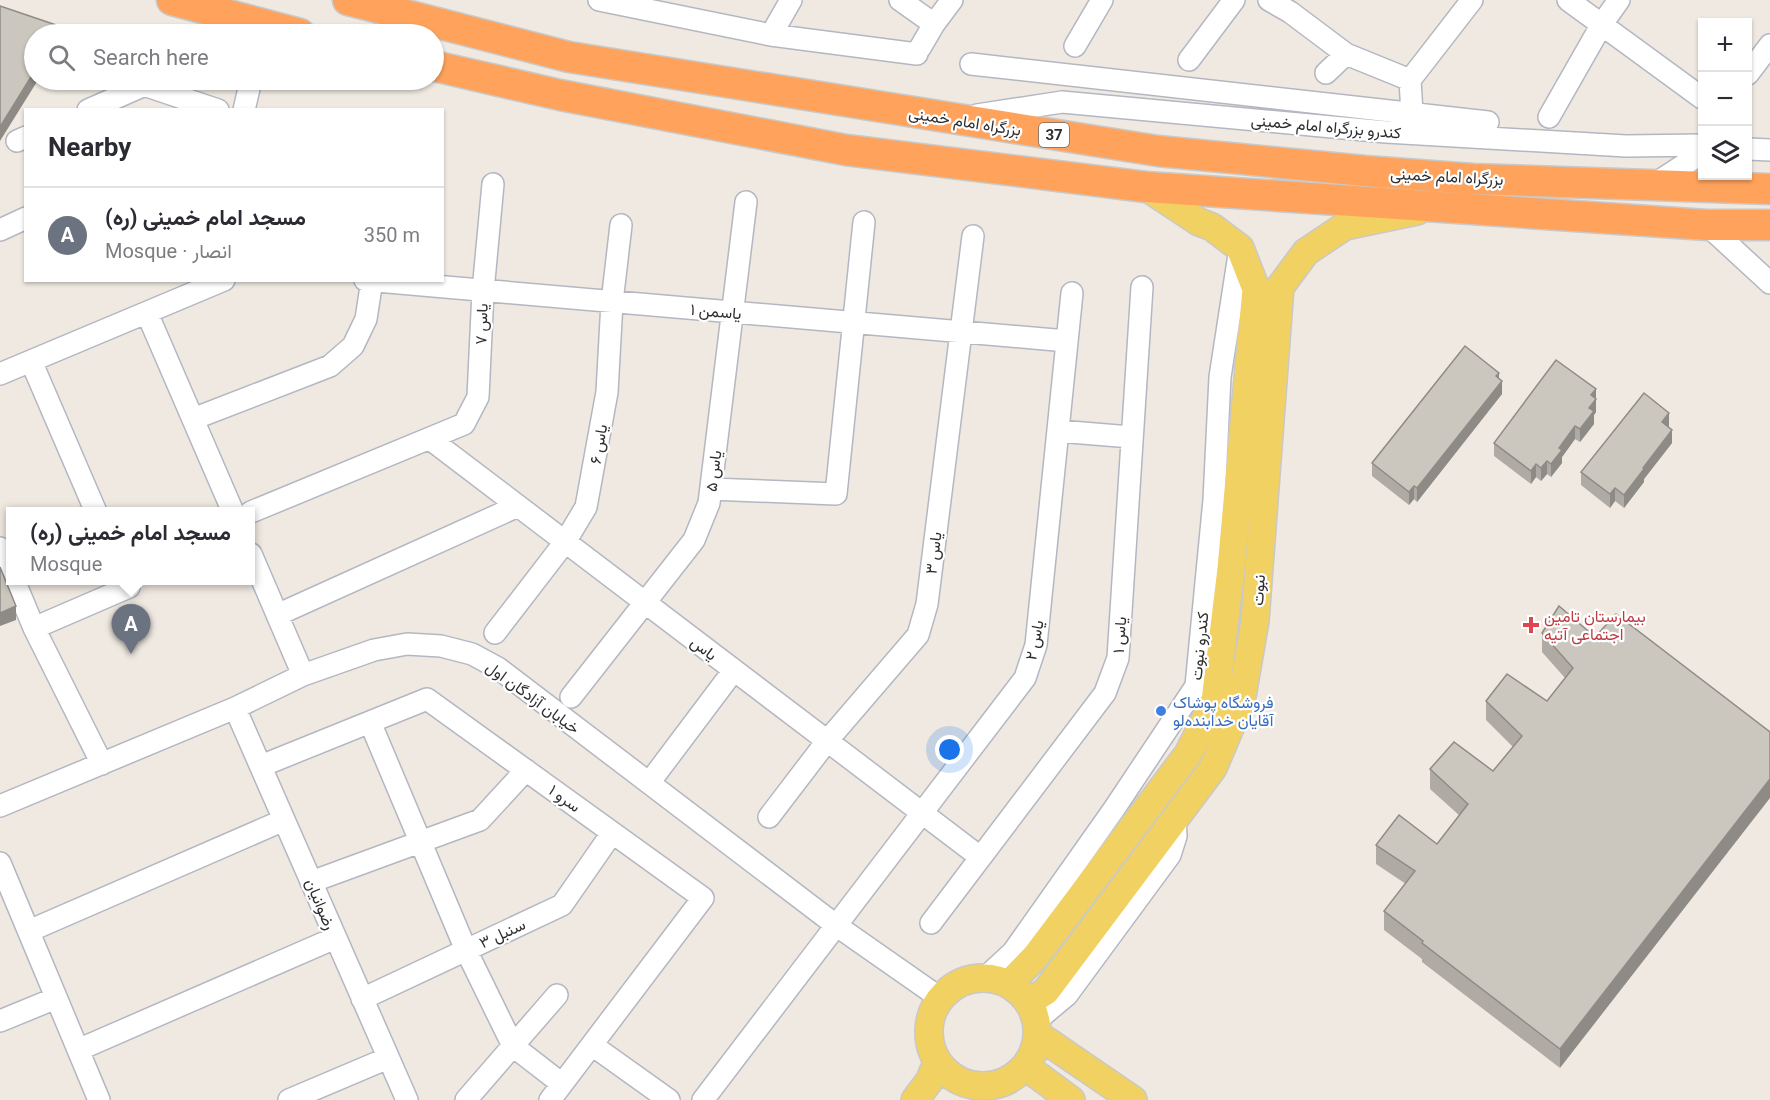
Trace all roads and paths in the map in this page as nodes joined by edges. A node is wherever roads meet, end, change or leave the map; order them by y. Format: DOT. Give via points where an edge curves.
graph roads {
  1 [pos="172,0"];
  2 [pos="348,0"];
  3 [pos="599,0"];
  4 [pos="791,0"];
  5 [pos="900,0"];
  6 [pos="952,0"];
  7 [pos="1102,0"];
  8 [pos="1234,0"];
  9 [pos="1269,0"];
  10 [pos="1472,0"];
  11 [pos="1568,0"];
  12 [pos="1619,0"];
  13 [pos="636,4"];
  14 [pos="1295,6"];
  15 [pos="254,24"];
  16 [pos="442,24"];
  17 [pos="934,24"];
  18 [pos="1602,24"];
  19 [pos="444,25"];
  20 [pos="771,35"];
  21 [pos="504,40"];
  22 [pos="1770,45"];
  23 [pos="1075,46"];
  24 [pos="1346,54"];
  25 [pos="569,57"];
  26 [pos="1189,60"];
  27 [pos="971,64"];
  28 [pos="444,68"];
  29 [pos="1750,72"];
  30 [pos="1326,73"];
  31 [pos="488,78"];
  32 [pos="1410,80"];
  33 [pos="123,90"];
  34 [pos="160,90"];
  35 [pos="249,90"];
  36 [pos="560,95"];
  37 [pos="1698,95"];
  38 [pos="92,108"];
  39 [pos="212,108"];
  40 [pos="244,108"];
  41 [pos="1412,113"];
  42 [pos="1548,117"];
  43 [pos="952,119"];
  44 [pos="1488,122"];
  45 [pos="1698,145"];
  46 [pos="1698,156"];
  47 [pos="493,184"];
  48 [pos="1653,185"];
  49 [pos="1146,187"];
  50 [pos="1770,189"];
  51 [pos="746,202"];
  52 [pos="1434,208"];
  53 [pos="24,219"];
  54 [pos="864,222"];
  55 [pos="621,225"];
  56 [pos="1707,225"];
  57 [pos="1770,225"];
  58 [pos="0,230"];
  59 [pos="974,236"];
  60 [pos="219,282"];
  61 [pos="372,282"];
  62 [pos="383,282"];
  63 [pos="1770,283"];
  64 [pos="1142,287"];
  65 [pos="483,291"];
  66 [pos="1072,292"];
  67 [pos="612,302"];
  68 [pos="733,312"];
  69 [pos="147,313"];
  70 [pos="854,323"];
  71 [pos="962,332"];
  72 [pos="1067,341"];
  73 [pos="31,361"];
  74 [pos="0,374"];
  75 [pos="193,419"];
  76 [pos="1058,431"];
  77 [pos="1131,437"];
  78 [pos="430,439"];
  79 [pos="711,489"];
  80 [pos="518,506"];
  81 [pos="94,507"];
  82 [pos="231,507"];
  83 [pos="255,510"];
  84 [pos="565,542"];
  85 [pos="0,548"];
  86 [pos="6,562"];
  87 [pos="255,563"];
  88 [pos="16,585"];
  89 [pos="128,585"];
  90 [pos="646,603"];
  91 [pos="277,615"];
  92 [pos="34,628"];
  93 [pos="495,633"];
  94 [pos="734,670"];
  95 [pos="303,675"];
  96 [pos="571,697"];
  97 [pos="235,708"];
  98 [pos="370,722"];
  99 [pos="827,741"];
  100 [pos="102,764"];
  101 [pos="261,766"];
  102 [pos="526,770"];
  103 [pos="648,783"];
  104 [pos="0,806"];
  105 [pos="922,814"];
  106 [pos="769,817"];
  107 [pos="284,820"];
  108 [pos="612,833"];
  109 [pos="422,842"];
  110 [pos="980,857"];
  111 [pos="2,876"];
  112 [pos="311,882"];
  113 [pos="931,923"];
  114 [pos="837,926"];
  115 [pos="28,931"];
  116 [pos="335,938"];
  117 [pos="466,950"];
  118 [pos="997,981"];
  119 [pos="557,995"];
  120 [pos="56,998"];
  121 [pos="940,998"];
  122 [pos="362,999"];
  123 [pos="1034,1019"];
  124 [pos="0,1021"];
  125 [pos="592,1045"];
  126 [pos="513,1046"];
  127 [pos="78,1050"];
  128 [pos="388,1058"];
  129 [pos="937,1062"];
  130 [pos="1025,1066"];
  131 [pos="556,1092"];
  132 [pos="955,1092"];
  133 [pos="99,1100"];
  134 [pos="289,1100"];
  135 [pos="407,1100"];
  136 [pos="466,1100"];
  137 [pos="669,1100"];
  138 [pos="703,1100"];
  139 [pos="915,1100"];
  140 [pos="1071,1100"];
  141 [pos="1133,1100"];
  1 -- 15 [label="highway"];
  2 -- 16 [label="highway, بزرگراه امام خمینی / 37"];
  3 -- 13 [label="street"];
  4 -- 20 [label="street"];
  5 -- 17 [label="street"];
  6 -- 17 [label="street"];
  7 -- 23 [label="street"];
  8 -- 26 [label="street"];
  9 -- 14 [label="street"];
  10 -- 32 [label="street"];
  11 -- 18 [label="street"];
  12 -- 18 [label="street"];
  13 -- 20 [label="street"];
  14 -- 24 [label="street"];
  17 -- 20 [label="street" via="919,51"];
  18 -- 37 [label="street"];
  18 -- 42 [label="street"];
  19 -- 21 [label="highway, بزرگراه امام خمینی / 37"];
  21 -- 25 [label="highway, بزرگراه امام خمینی / 37"];
  21 -- 31 [label="highway" via="523,53 523,71 509,79"];
  22 -- 29 [label="street"];
  24 -- 30 [label="street"];
  24 -- 32 [label="street"];
  25 -- 36 [label="highway" via="549,57 540,68 542,86"];
  25 -- 43 [label="highway, بزرگراه امام خمینی / 37"];
  27 -- 41 [label="street"];
  28 -- 31 [label="highway, بزرگراه امام خمینی"];
  31 -- 36 [label="highway, بزرگراه امام خمینی"];
  32 -- 41 [label="street"];
  33 -- 38 [label="street"];
  34 -- 39 [label="street"];
  35 -- 40 [label="street"];
  36 -- 49 [label="highway, بزرگراه امام خمینی" via="846,150"];
  41 -- 44 [label="street"];
  43 -- 45 [label="street, کندرو بزرگراه امام خمینی" via="1062,102 1386,132 1626,146"];
  43 -- 48 [label="highway, بزرگراه امام خمینی / 37" via="1158,151 1353,170"];
  46 -- 48 [label="street"];
  47 -- 65 [label="street, یاس ۷"];
  48 -- 50 [label="highway, بزرگراه امام خمینی / 37"];
  49 -- 52 [label="highway, بزرگراه امام خمینی"];
  49 -- 118 [label="main road, نبوت" via="1240,248 1256,289 1215,701 1188,754 1036,956"];
  51 -- 68 [label="street, یاس ۵"];
  52 -- 56 [label="highway, بزرگراه امام خمینی"];
  52 -- 123 [label="main road, نبوت" via="1345,226 1306,252 1280,287 1256,621 1241,702 1213,768 1046,991"];
  53 -- 58 [label="street"];
  54 -- 70 [label="street"];
  55 -- 67 [label="street, یاس ۶"];
  56 -- 57 [label="highway, بزرگراه امام خمینی"];
  56 -- 63 [label="street"];
  59 -- 71 [label="street, یاس ۳"];
  60 -- 69 [label="street"];
  61 -- 75 [label="street" via="366,319 353,346 330,366"];
  62 -- 65 [label="street, یاسمن ۱"];
  64 -- 77 [label="street, یاس ۱"];
  65 -- 67 [label="street, یاسمن ۱"];
  65 -- 78 [label="street, یاس ۷" via="478,397 464,424"];
  66 -- 72 [label="street, یاس ۲"];
  67 -- 68 [label="street, یاسمن ۱"];
  67 -- 84 [label="street, یاس ۶" via="607,392 586,507"];
  68 -- 70 [label="street, یاسمن ۱"];
  68 -- 79 [label="street, یاس ۵"];
  69 -- 73 [label="street"];
  69 -- 75 [label="street"];
  70 -- 71 [label="street, یاسمن ۱"];
  70 -- 79 [label="street" via="836,494"];
  71 -- 72 [label="street, یاسمن ۱"];
  71 -- 99 [label="street, یاس ۳" via="927,604 918,635"];
  72 -- 76 [label="street, یاس ۲"];
  73 -- 74 [label="street"];
  73 -- 81 [label="street"];
  75 -- 82 [label="street"];
  76 -- 77 [label="street"];
  76 -- 105 [label="street, یاس ۲" via="1036,645 1025,678"];
  77 -- 110 [label="street, یاس ۱" via="1118,658 1105,693"];
  78 -- 80 [label="street, یاس"];
  78 -- 83 [label="street, یاس ۷"];
  79 -- 90 [label="street, یاس ۵" via="694,540"];
  80 -- 84 [label="street, یاس"];
  80 -- 91 [label="street"];
  84 -- 90 [label="street, یاس"];
  84 -- 93 [label="street, یاس ۶"];
  85 -- 86 [label="street"];
  87 -- 91 [label="street"];
  88 -- 92 [label="street"];
  89 -- 92 [label="street"];
  90 -- 94 [label="street, یاس"];
  90 -- 96 [label="street, یاس ۵"];
  91 -- 95 [label="street"];
  92 -- 100 [label="street"];
  94 -- 99 [label="street, یاس"];
  94 -- 103 [label="street"];
  95 -- 97 [label="street, خیابان آزادگان اول"];
  95 -- 103 [label="street, خیابان آزادگان اول" via="374,650 407,644 441,646 472,654 498,668"];
  97 -- 100 [label="street, خیابان آزادگان اول"];
  97 -- 101 [label="street, رضوانیان"];
  98 -- 101 [label="street"];
  98 -- 102 [label="street, سرو ۱" via="427,699"];
  98 -- 109 [label="street"];
  99 -- 105 [label="street, یاس"];
  99 -- 106 [label="street, یاس ۳"];
  100 -- 104 [label="street, خیابان آزادگان اول"];
  101 -- 107 [label="street, رضوانیان"];
  102 -- 108 [label="street, سرو ۱"];
  102 -- 109 [label="street" via="480,820"];
  103 -- 114 [label="street, خیابان آزادگان اول"];
  105 -- 110 [label="street, یاس"];
  105 -- 114 [label="street, یاس ۲"];
  107 -- 112 [label="street, رضوانیان"];
  107 -- 115 [label="street"];
  108 -- 117 [label="street, سنبل ۳" via="562,905"];
  108 -- 125 [label="street, سرو ۱" via="703,898"];
  109 -- 112 [label="street"];
  109 -- 117 [label="street"];
  110 -- 113 [label="street, یاس ۱"];
  111 -- 115 [label="street"];
  112 -- 116 [label="street, رضوانیان"];
  114 -- 121 [label="street, خیابان آزادگان اول"];
  114 -- 138 [label="street, یاس ۲"];
  115 -- 120 [label="street"];
  116 -- 122 [label="street, رضوانیان"];
  116 -- 127 [label="street"];
  117 -- 122 [label="street, سنبل ۳"];
  117 -- 126 [label="street"];
  118 -- 121 [label="main road" via="968,980"];
  118 -- 123 [label="main road"];
  119 -- 126 [label="street"];
  120 -- 124 [label="street"];
  120 -- 127 [label="street"];
  121 -- 129 [label="main road" via="928,1030"];
  122 -- 128 [label="street, رضوانیان"];
  123 -- 130 [label="main road" via="1034,1051"];
  123 -- 141 [label="main road"];
  125 -- 131 [label="street"];
  125 -- 137 [label="street"];
  126 -- 131 [label="street"];
  126 -- 136 [label="street"];
  127 -- 133 [label="street"];
  128 -- 134 [label="street"];
  128 -- 135 [label="street, رضوانیان"];
  129 -- 132 [label="main road" via="949,1075"];
  129 -- 139 [label="main road"];
  130 -- 132 [label="main road" via="1013,1078 997,1085"];
  130 -- 140 [label="main road"];
}
